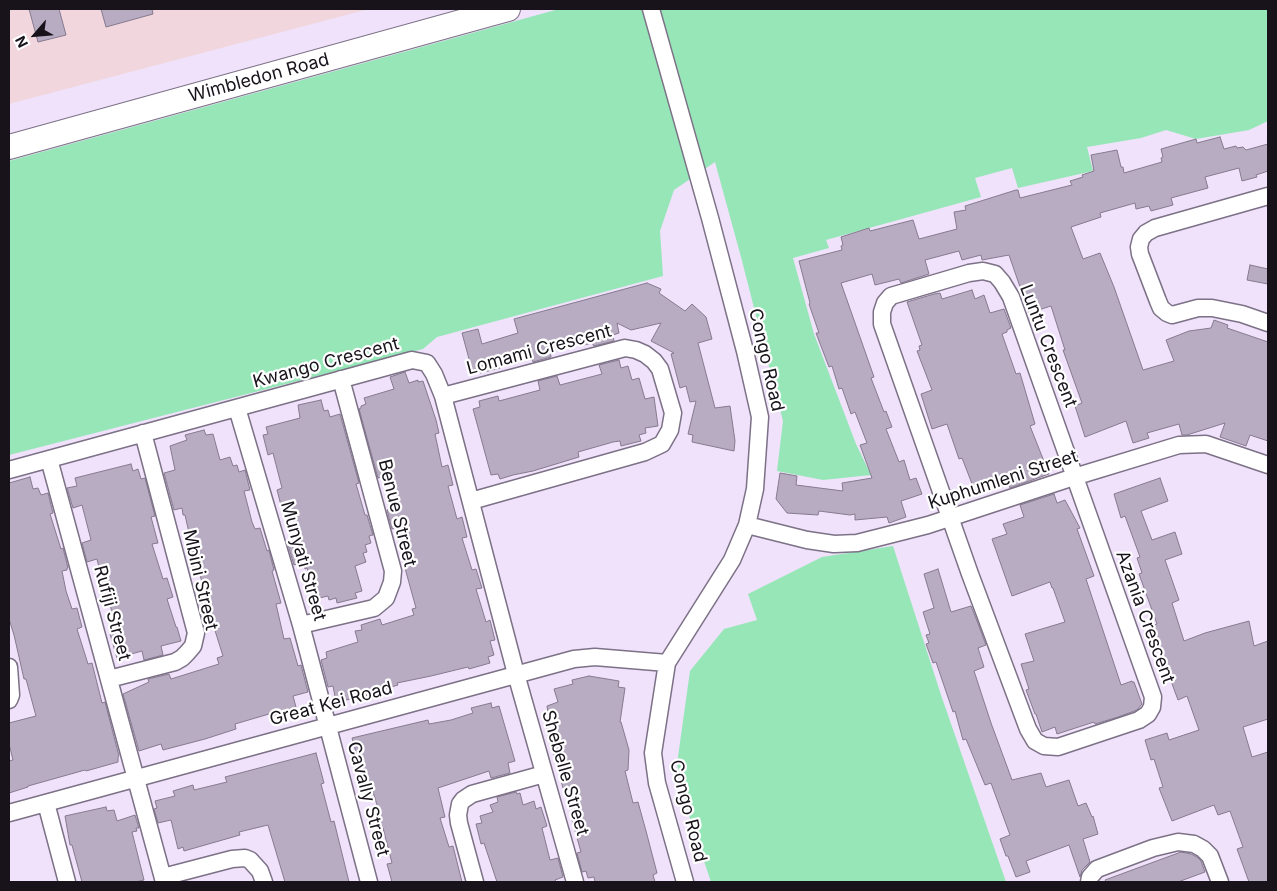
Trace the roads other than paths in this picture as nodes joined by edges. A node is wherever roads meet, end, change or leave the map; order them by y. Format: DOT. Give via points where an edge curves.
graph roads {
  1 [pos="508,9"];
  2 [pos="651,9"];
  3 [pos="9,147"];
  4 [pos="1268,196"];
  5 [pos="1268,322"];
  6 [pos="341,379"];
  7 [pos="443,396"];
  8 [pos="237,408"];
  9 [pos="143,433"];
  10 [pos="49,459"];
  11 [pos="1268,465"];
  12 [pos="9,470"];
  13 [pos="1074,477"];
  14 [pos="471,500"];
  15 [pos="950,518"];
  16 [pos="748,525"];
  17 [pos="301,625"];
  18 [pos="666,663"];
  19 [pos="9,667"];
  20 [pos="516,674"];
  21 [pos="109,679"];
  22 [pos="9,700"];
  23 [pos="328,726"];
  24 [pos="544,774"];
  25 [pos="136,778"];
  26 [pos="46,803"];
  27 [pos="9,813"];
  28 [pos="164,880"];
  29 [pos="67,882"];
  30 [pos="264,882"];
  31 [pos="369,882"];
  32 [pos="475,882"];
  33 [pos="574,882"];
  34 [pos="685,882"];
  35 [pos="1089,882"];
  36 [pos="1220,882"];
  1 -- 3 [label="main road, Wimbledon Road"];
  2 -- 16 [label="street, Congo Road" via="710,218 760,417 755,489"];
  4 -- 5 [label="street" via="1155,228 1146,233 1139,247 1158,302 1172,315 1212,308"];
  6 -- 7 [label="street, Kwango Crescent" via="412,360 426,363"];
  6 -- 8 [label="street, Kwango Crescent"];
  6 -- 17 [label="street, Benue Street" via="393,571 392,582 386,598 374,608"];
  7 -- 14 [label="street, Kwango Crescent"];
  7 -- 14 [label="street, Lomami Crescent" via="625,348 654,360 660,369 673,413 670,430 662,444 645,452"];
  8 -- 9 [label="street, Kwango Crescent"];
  8 -- 17 [label="street, Munyati Street"];
  9 -- 10 [label="street, Kwango Crescent"];
  9 -- 21 [label="street, Mbini Street" via="196,633 195,641 188,653 175,662"];
  10 -- 12 [label="street, Kwango Crescent"];
  10 -- 21 [label="street, Rufiji Street"];
  11 -- 13 [label="street, Kuphumleni Street" via="1206,444 1179,445"];
  13 -- 15 [label="street, Kuphumleni Street"];
  13 -- 15 [label="street, Luntu Crescent" via="1011,297 995,274 969,273 906,291 891,296 884,303 882,324"];
  13 -- 15 [label="street, Azania Crescent" via="1153,697 1148,714 1130,724 1058,747 1044,746 1036,741 1028,729"];
  14 -- 20 [label="street, Kwango Crescent"];
  15 -- 16 [label="street, Kuphumleni Street" via="858,543 834,544"];
  16 -- 18 [label="street, Congo Road" via="732,560"];
  17 -- 23 [label="street, Munyati Street"];
  18 -- 20 [label="street, Great Kei Road" via="595,657"];
  18 -- 34 [label="street, Congo Road" via="653,752 657,783"];
  19 -- 22 [label="street" via="12,695"];
  20 -- 23 [label="street, Great Kei Road"];
  20 -- 24 [label="street, Shebelle Street"];
  21 -- 25 [label="street, Rufiji Street"];
  23 -- 25 [label="street, Great Kei Road"];
  23 -- 31 [label="street, Cavally Street"];
  24 -- 32 [label="street" via="472,794 460,804 459,823"];
  24 -- 33 [label="street, Shebelle Street"];
  25 -- 26 [label="street, Great Kei Road"];
  25 -- 28 [label="street, Rufiji Street"];
  26 -- 27 [label="street, Great Kei Road"];
  26 -- 29 [label="street"];
  28 -- 30 [label="street" via="244,858 260,870"];
  35 -- 36 [label="street" via="1097,870 1178,842 1203,849 1210,856"];
}
